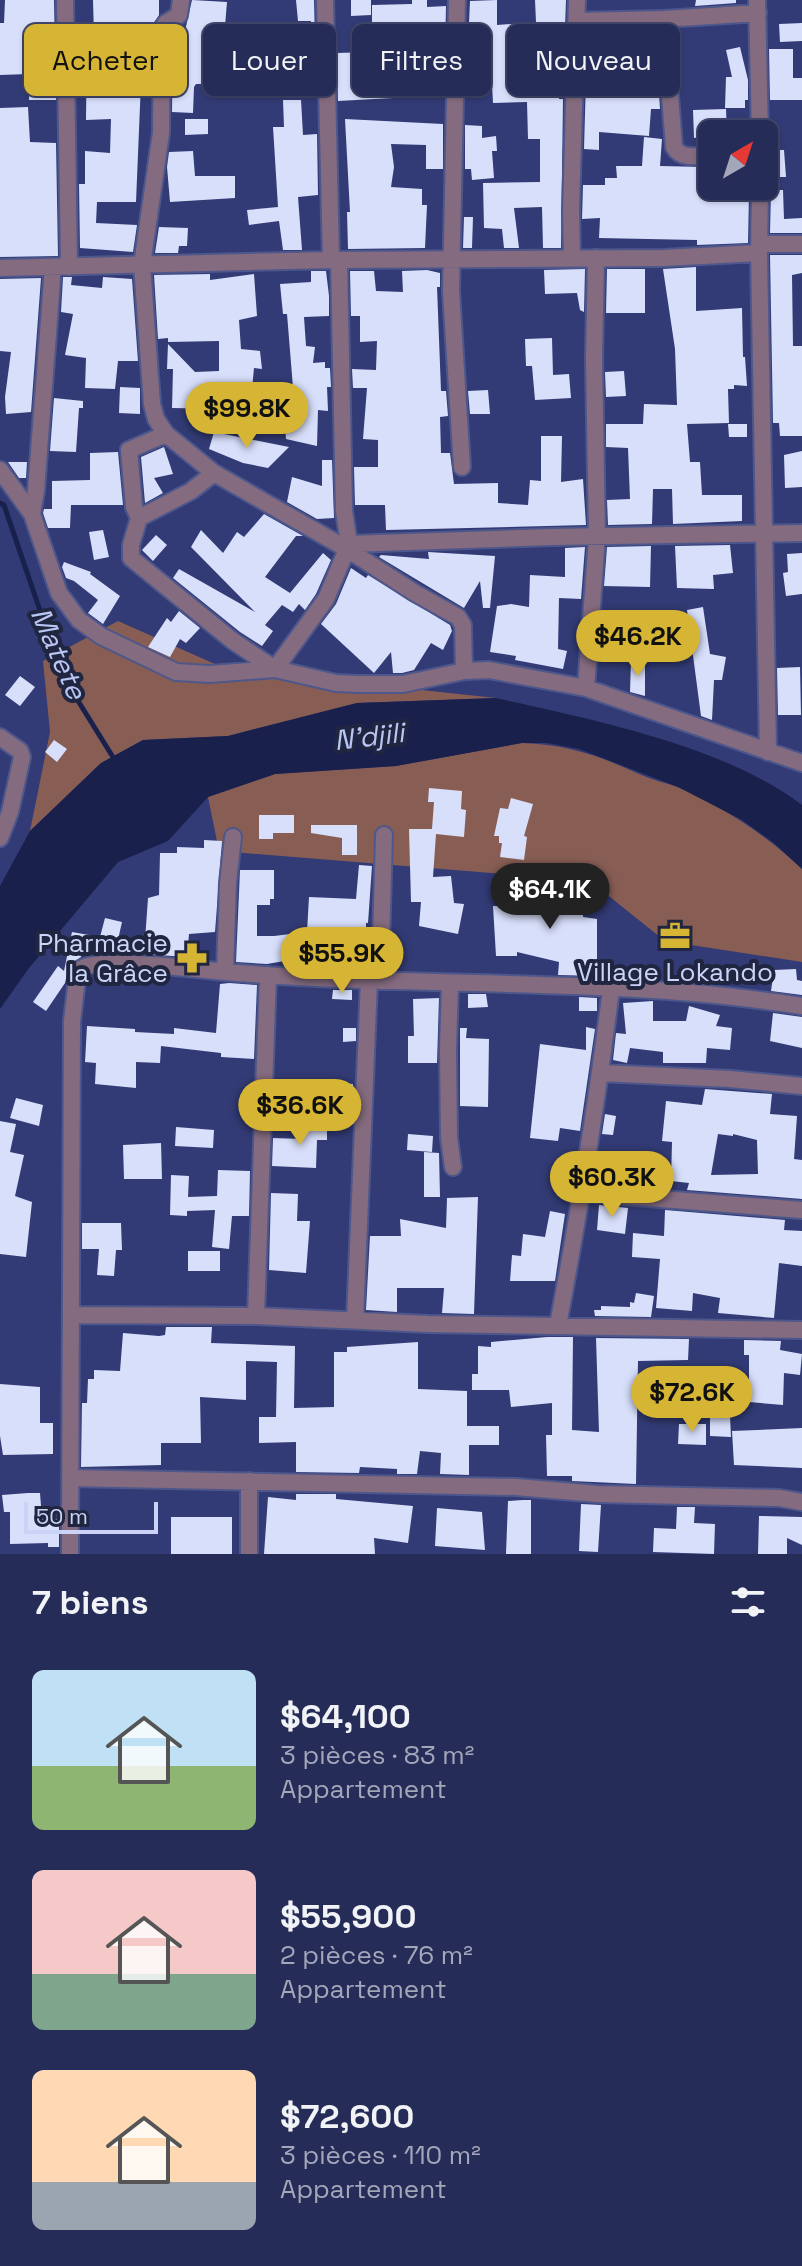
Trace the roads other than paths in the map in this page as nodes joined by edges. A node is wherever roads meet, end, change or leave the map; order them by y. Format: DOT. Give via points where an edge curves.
graph roads {
  1 [pos="65,0"];
  2 [pos="181,0"];
  3 [pos="325,0"];
  4 [pos="457,0"];
  5 [pos="577,0"];
  6 [pos="757,7"];
  7 [pos="664,19"];
  8 [pos="577,21"];
  9 [pos="760,120"];
  10 [pos="698,155"];
  11 [pos="760,200"];
  12 [pos="802,244"];
  13 [pos="759,249"];
  14 [pos="572,258"];
  15 [pos="596,258"];
  16 [pos="452,259"];
  17 [pos="335,260"];
  18 [pos="142,265"];
  19 [pos="61,267"];
  20 [pos="0,268"];
  21 [pos="166,434"];
  22 [pos="462,467"];
  23 [pos="0,470"];
  24 [pos="214,473"];
  25 [pos="32,514"];
  26 [pos="139,518"];
  27 [pos="802,533"];
  28 [pos="764,535"];
  29 [pos="597,537"];
  30 [pos="348,546"];
  31 [pos="275,669"];
  32 [pos="464,671"];
  33 [pos="586,688"];
  34 [pos="0,737"];
  35 [pos="768,752"];
  36 [pos="802,763"];
  37 [pos="384,835"];
  38 [pos="233,837"];
  39 [pos="0,838"];
  40 [pos="225,972"];
  41 [pos="268,975"];
  42 [pos="375,981"];
  43 [pos="450,983"];
  44 [pos="611,989"];
  45 [pos="802,1006"];
  46 [pos="601,1073"];
  47 [pos="802,1086"];
  48 [pos="453,1167"];
  49 [pos="583,1193"];
  50 [pos="802,1210"];
  51 [pos="72,1315"];
  52 [pos="256,1316"];
  53 [pos="355,1321"];
  54 [pos="558,1325"];
  55 [pos="802,1330"];
  56 [pos="70,1478"];
  57 [pos="249,1481"];
  58 [pos="802,1502"];
  59 [pos="70,1554"];
  60 [pos="249,1554"];
  1 -- 19 [label="street"];
  2 -- 18 [label="street" via="179,15 162,28 161,133"];
  3 -- 17 [label="street"];
  4 -- 16 [label="street"];
  5 -- 8 [label="street"];
  6 -- 7 [label="street"];
  6 -- 9 [label="street"];
  7 -- 8 [label="street"];
  7 -- 10 [label="street" via="674,147 683,156"];
  8 -- 14 [label="street"];
  11 -- 13 [label="street"];
  12 -- 13 [label="street"];
  13 -- 15 [label="street"];
  13 -- 28 [label="street"];
  14 -- 15 [label="street"];
  14 -- 16 [label="street"];
  15 -- 29 [label="street"];
  16 -- 17 [label="street"];
  16 -- 22 [label="street"];
  17 -- 18 [label="street"];
  17 -- 30 [label="street"];
  18 -- 19 [label="street"];
  18 -- 21 [label="street" via="152,404"];
  19 -- 20 [label="street"];
  19 -- 25 [label="street"];
  21 -- 24 [label="street"];
  21 -- 26 [label="street" via="129,450"];
  23 -- 25 [label="street"];
  24 -- 26 [label="street"];
  24 -- 30 [label="street"];
  25 -- 31 [label="street" via="65,604 101,636 176,672"];
  26 -- 31 [label="street" via="131,558"];
  27 -- 28 [label="street"];
  28 -- 29 [label="street"];
  28 -- 35 [label="street"];
  29 -- 30 [label="street"];
  29 -- 33 [label="street"];
  30 -- 31 [label="street" via="326,599"];
  30 -- 32 [label="street" via="458,617 463,625"];
  31 -- 32 [label="street" via="357,684 403,684"];
  32 -- 33 [label="street" via="519,674"];
  33 -- 35 [label="street"];
  34 -- 39 [label="street" via="22,757"];
  35 -- 36 [label="street"];
  37 -- 42 [label="street"];
  38 -- 40 [label="street"];
  40 -- 41 [label="street"];
  40 -- 51 [label="street" via="133,964 89,964 78,971 72,1021"];
  41 -- 42 [label="street"];
  41 -- 52 [label="street"];
  42 -- 43 [label="street"];
  42 -- 53 [label="street"];
  43 -- 44 [label="street"];
  43 -- 48 [label="street"];
  44 -- 45 [label="street"];
  44 -- 46 [label="street"];
  46 -- 47 [label="street"];
  46 -- 49 [label="street"];
  49 -- 50 [label="street"];
  49 -- 54 [label="street"];
  51 -- 52 [label="street"];
  51 -- 56 [label="street"];
  52 -- 53 [label="street"];
  53 -- 54 [label="street"];
  54 -- 55 [label="street"];
  56 -- 57 [label="street"];
  56 -- 59 [label="street"];
  57 -- 58 [label="street" via="516,1487"];
  57 -- 60 [label="street"];
}
